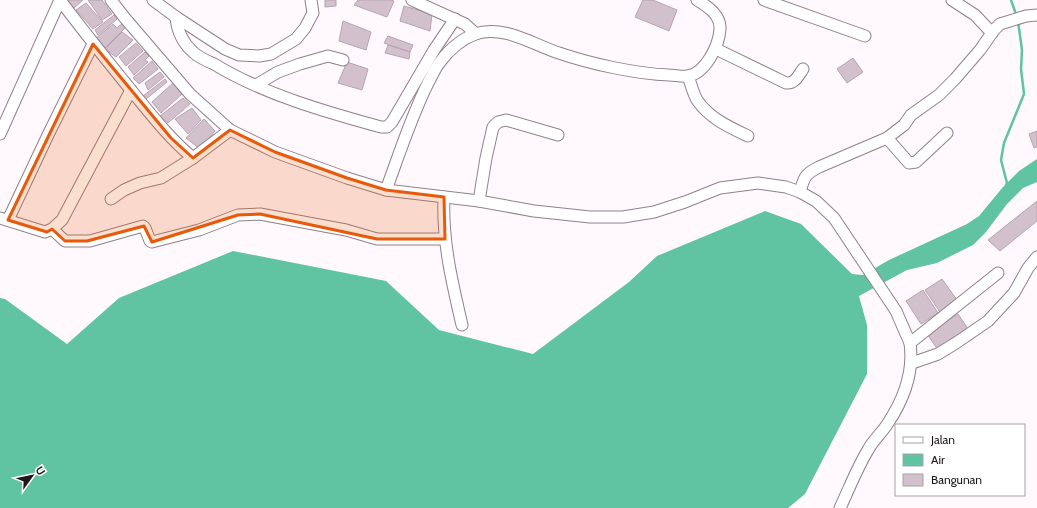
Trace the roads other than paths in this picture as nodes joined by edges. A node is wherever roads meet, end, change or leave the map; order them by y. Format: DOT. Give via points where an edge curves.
graph roads {
  1 [pos="60,0"];
  2 [pos="111,0"];
  3 [pos="154,0"];
  4 [pos="311,0"];
  5 [pos="412,0"];
  6 [pos="764,0"];
  7 [pos="952,0"];
  8 [pos="705,2"];
  9 [pos="1032,16"];
  10 [pos="176,17"];
  11 [pos="455,19"];
  12 [pos="476,34"];
  13 [pos="992,34"];
  14 [pos="865,36"];
  15 [pos="93,44"];
  16 [pos="716,49"];
  17 [pos="343,60"];
  18 [pos="803,69"];
  19 [pos="688,76"];
  20 [pos="256,85"];
  21 [pos="131,90"];
  22 [pos="230,130"];
  23 [pos="947,133"];
  24 [pos="0,134"];
  25 [pos="558,135"];
  26 [pos="748,136"];
  27 [pos="887,138"];
  28 [pos="193,158"];
  29 [pos="386,190"];
  30 [pos="800,192"];
  31 [pos="444,197"];
  32 [pos="110,199"];
  33 [pos="478,201"];
  34 [pos="4,219"];
  35 [pos="52,230"];
  36 [pos="445,239"];
  37 [pos="1037,258"];
  38 [pos="998,273"];
  39 [pos="462,325"];
  40 [pos="910,343"];
  41 [pos="912,363"];
  42 [pos="840,508"];
  1 -- 15 [label="street"];
  1 -- 24 [label="street"];
  2 -- 22 [label="street" via="190,94"];
  3 -- 10 [label="street"];
  4 -- 10 [label="street" via="312,13 296,39 271,54 259,56 239,55"];
  5 -- 11 [label="street"];
  6 -- 14 [label="street"];
  7 -- 13 [label="street" via="975,15"];
  8 -- 16 [label="street" via="720,26 720,38"];
  9 -- 13 [label="street" via="1000,24"];
  10 -- 20 [label="street" via="177,28 193,52"];
  11 -- 12 [label="street"];
  11 -- 20 [label="street" via="387,127 353,119"];
  12 -- 19 [label="street" via="496,32 515,35 559,53 600,64 661,75"];
  12 -- 29 [label="street" via="462,41 439,63 422,96"];
  13 -- 27 [label="street" via="939,95 911,115 904,125"];
  15 -- 21 [label="street"];
  15 -- 34 [label="street"];
  16 -- 18 [label="street" via="786,83 794,82"];
  16 -- 19 [label="street" via="696,73"];
  17 -- 20 [label="street" via="328,56 300,64 278,72"];
  19 -- 26 [label="street" via="697,99 705,109 725,125"];
  21 -- 28 [label="street" via="171,138"];
  21 -- 35 [label="street" via="62,220"];
  22 -- 28 [label="street"];
  22 -- 29 [label="street" via="276,152"];
  23 -- 27 [label="street" via="912,163 909,163"];
  25 -- 33 [label="street" via="506,120 498,122 491,133"];
  27 -- 30 [label="street" via="809,172 803,178"];
  28 -- 32 [label="street" via="161,178 140,183"];
  29 -- 31 [label="street"];
  30 -- 33 [label="street" via="758,183 720,188 654,212 623,217 590,217 534,211"];
  30 -- 40 [label="street" via="816,201 834,218 896,311"];
  31 -- 33 [label="street"];
  31 -- 36 [label="street"];
  34 -- 35 [label="street" via="45,232"];
  35 -- 36 [label="street" via="65,241 87,241 143,226 152,242 199,230 238,215 260,214 346,230 377,239"];
  36 -- 39 [label="street"];
  37 -- 41 [label="street" via="1028,268 1014,293 988,321 938,354"];
  38 -- 40 [label="street"];
  40 -- 41 [label="street"];
  41 -- 42 [label="street" via="902,400 888,424 868,449"];
}
